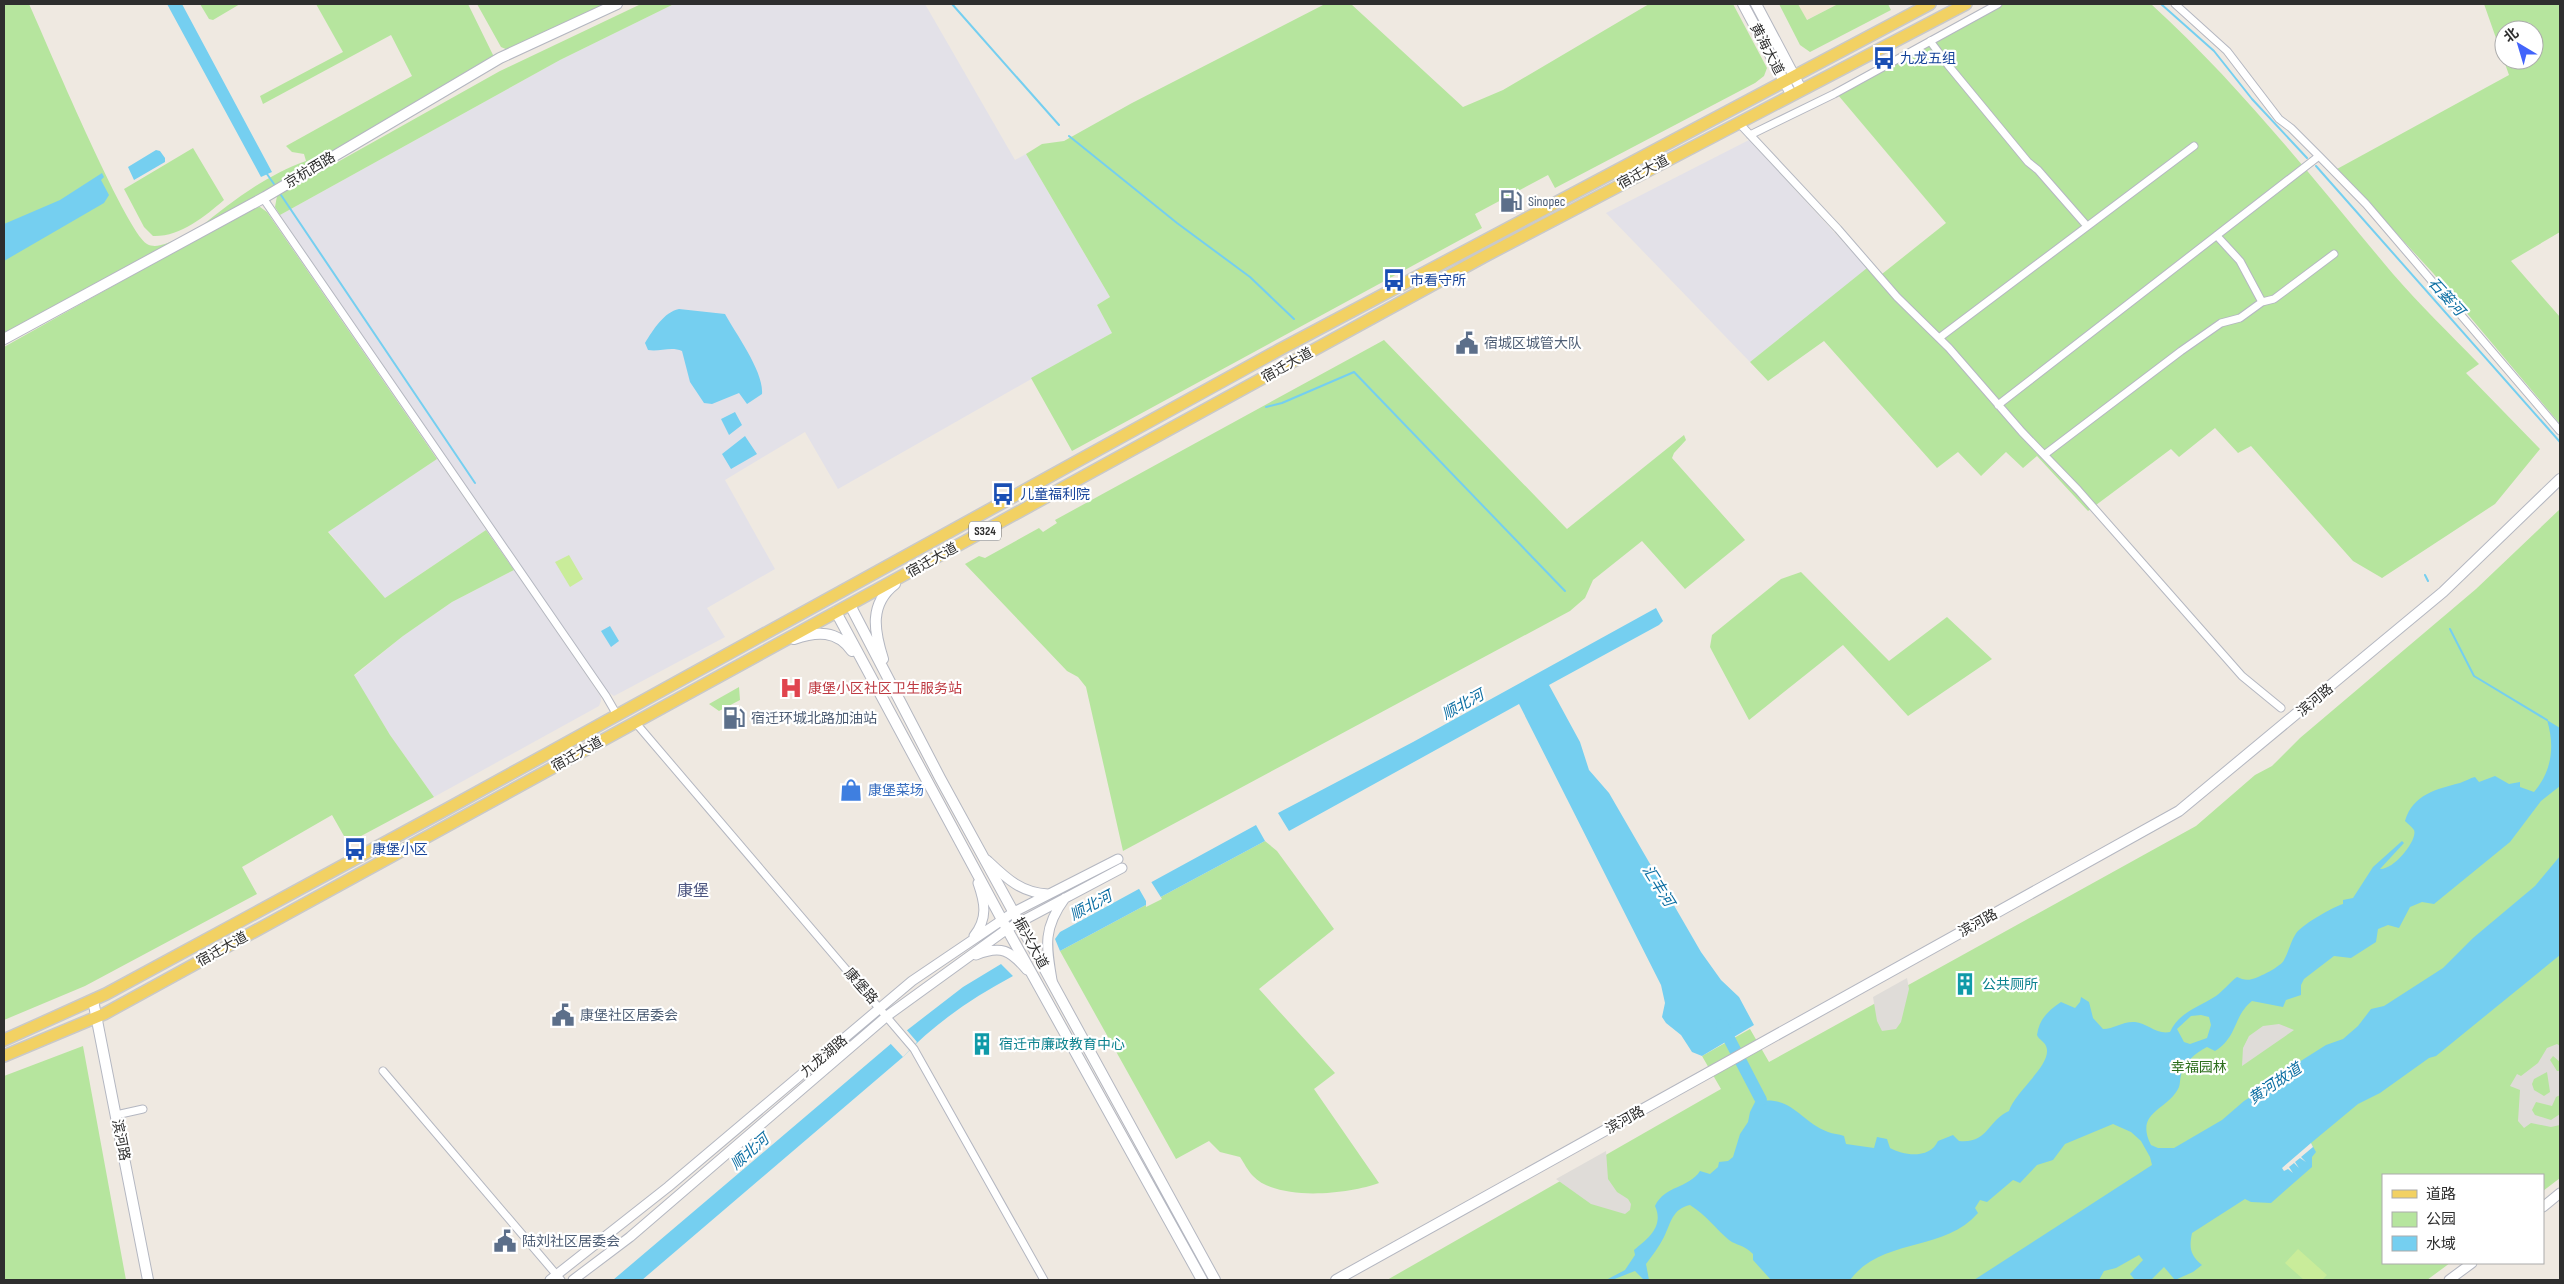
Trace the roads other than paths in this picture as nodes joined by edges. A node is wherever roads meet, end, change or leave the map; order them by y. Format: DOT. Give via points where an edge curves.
graph roads {
  1 [pos="617,4"];
  2 [pos="1743,4"];
  3 [pos="1756,4"];
  4 [pos="1930,4"];
  5 [pos="1966,4"];
  6 [pos="1998,4"];
  7 [pos="2175,4"];
  8 [pos="1930,41"];
  9 [pos="1789,77"];
  10 [pos="1796,92"];
  11 [pos="1738,122"];
  12 [pos="1750,135"];
  13 [pos="2194,146"];
  14 [pos="2319,156"];
  15 [pos="263,198"];
  16 [pos="2087,226"];
  17 [pos="2217,236"];
  18 [pos="2334,254"];
  19 [pos="2262,302"];
  20 [pos="1938,338"];
  21 [pos="4,339"];
  22 [pos="1998,405"];
  23 [pos="2560,431"];
  24 [pos="2044,455"];
  25 [pos="2560,479"];
  26 [pos="918,568"];
  27 [pos="850,605"];
  28 [pos="836,612"];
  29 [pos="766,651"];
  30 [pos="892,686"];
  31 [pos="877,690"];
  32 [pos="2281,708"];
  33 [pos="617,715"];
  34 [pos="635,722"];
  35 [pos="984,858"];
  36 [pos="974,868"];
  37 [pos="1048,894"];
  38 [pos="1067,895"];
  39 [pos="1014,912"];
  40 [pos="1019,922"];
  41 [pos="1004,925"];
  42 [pos="969,942"];
  43 [pos="966,959"];
  44 [pos="1035,980"];
  45 [pos="1052,982"];
  46 [pos="93,1000"];
  47 [pos="880,1008"];
  48 [pos="887,1016"];
  49 [pos="98,1017"];
  50 [pos="4,1040"];
  51 [pos="4,1056"];
  52 [pos="383,1071"];
  53 [pos="143,1109"];
  54 [pos="116,1115"];
  55 [pos="2560,1194"];
  56 [pos="2544,1206"];
  57 [pos="1197,1248"];
  58 [pos="1187,1253"];
  59 [pos="1364,1264"];
  60 [pos="2471,1264"];
  61 [pos="2455,1278"];
  62 [pos="556,1279"];
  63 [pos="148,1280"];
  64 [pos="573,1280"];
  65 [pos="1044,1280"];
  66 [pos="1198,1280"];
  67 [pos="1202,1280"];
  68 [pos="1215,1280"];
  69 [pos="1220,1280"];
  70 [pos="1332,1280"];
  71 [pos="1336,1280"];
  72 [pos="1348,1280"];
  1 -- 15 [label="main road, 京杭西路" via="500,58"];
  2 -- 9 [label="main road, 黄海大道"];
  3 -- 9 [label="main road, 黄海大道"];
  4 -- 9 [label="main road, 宿迁大道 / S324"];
  5 -- 10 [label="main road, 宿迁大道 / S324"];
  6 -- 8 [label="street"];
  7 -- 14 [label="street" via="2226,51 2280,119"];
  8 -- 12 [label="street" via="1834,94"];
  8 -- 16 [label="street" via="2028,162"];
  9 -- 10 [label="main road, 黄海大道"];
  9 -- 33 [label="main road, 宿迁大道 / S324" via="1270,355"];
  10 -- 11 [label="main road, 宿迁大道 / S324"];
  11 -- 12 [label="street"];
  11 -- 26 [label="main road, 宿迁大道 / S324" via="1485,256"];
  12 -- 20 [label="street"];
  13 -- 16 [label="street"];
  14 -- 17 [label="street"];
  14 -- 23 [label="street" via="2366,204"];
  15 -- 21 [label="main road, 京杭西路"];
  15 -- 33 [label="street"];
  16 -- 20 [label="street"];
  17 -- 19 [label="street" via="2240,261"];
  17 -- 22 [label="street"];
  18 -- 19 [label="street" via="2274,299"];
  19 -- 24 [label="street" via="2181,351"];
  20 -- 22 [label="street"];
  22 -- 24 [label="street"];
  24 -- 32 [label="street" via="2242,676"];
  25 -- 59 [label="main road, 滨河路" via="2443,592 2179,811"];
  26 -- 27 [label="main road, 宿迁大道 / S324"];
  26 -- 30 [label="main road" via="885,592 874,618 875,633"];
  27 -- 28 [label="main road, 宿迁大道 / S324"];
  27 -- 30 [label="main road, 振兴大道"];
  28 -- 29 [label="main road, 宿迁大道 / S324"];
  28 -- 31 [label="main road, 振兴大道"];
  29 -- 31 [label="main road" via="815,633 833,634 846,642"];
  29 -- 34 [label="main road, 宿迁大道 / S324"];
  30 -- 35 [label="main road, 振兴大道"];
  31 -- 36 [label="main road, 振兴大道"];
  33 -- 46 [label="main road, 宿迁大道 / S324"];
  34 -- 47 [label="street, 康堡路"];
  34 -- 49 [label="main road, 宿迁大道 / S324"];
  35 -- 37 [label="street" via="1018,887"];
  35 -- 39 [label="main road, 振兴大道"];
  36 -- 41 [label="main road, 振兴大道"];
  36 -- 42 [label="street" via="985,911 979,929"];
  37 -- 38 [label="street, 九龙湖路" via="1120,864"];
  37 -- 39 [label="street, 九龙湖路"];
  38 -- 40 [label="street, 九龙湖路"];
  38 -- 45 [label="street" via="1054,913 1047,935"];
  39 -- 40 [label="main road, 振兴大道"];
  39 -- 41 [label="street, 九龙湖路"];
  40 -- 41 [label="street, 九龙湖路"];
  40 -- 45 [label="main road, 振兴大道"];
  41 -- 42 [label="street, 九龙湖路"];
  41 -- 43 [label="street, 九龙湖路"];
  41 -- 44 [label="main road, 振兴大道"];
  42 -- 47 [label="street, 九龙湖路" via="912,981"];
  43 -- 44 [label="street" via="1004,950 1012,954"];
  43 -- 48 [label="street, 九龙湖路"];
  44 -- 58 [label="main road, 振兴大道"];
  45 -- 57 [label="main road, 振兴大道"];
  46 -- 49 [label="main road, 滨河路"];
  46 -- 50 [label="main road, 宿迁大道 / S324"];
  47 -- 48 [label="street, 康堡路"];
  47 -- 62 [label="street, 九龙湖路"];
  48 -- 64 [label="street, 九龙湖路" via="630,1237"];
  48 -- 65 [label="street, 康堡路" via="924,1064"];
  49 -- 51 [label="main road, 宿迁大道 / S324"];
  49 -- 54 [label="main road, 滨河路"];
  52 -- 62 [label="street"];
  53 -- 54 [label="street"];
  54 -- 63 [label="main road, 滨河路"];
  55 -- 56 [label="street"];
  57 -- 68 [label="main road, 振兴大道"];
  57 -- 69 [label="main road"];
  58 -- 66 [label="main road"];
  58 -- 67 [label="main road, 振兴大道"];
  59 -- 70 [label="main road"];
  59 -- 71 [label="main road, 滨河路"];
  59 -- 72 [label="main road"];
  60 -- 61 [label="street"];
}
